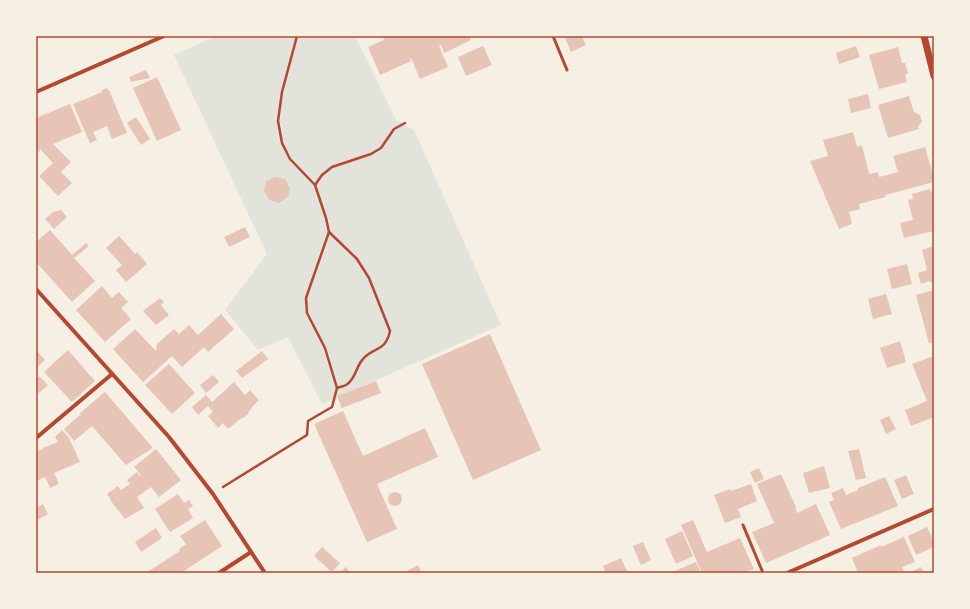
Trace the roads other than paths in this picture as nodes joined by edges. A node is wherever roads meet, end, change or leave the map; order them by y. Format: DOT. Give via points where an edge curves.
graph roads {
  1 [pos="164,36"];
  2 [pos="553,36"];
  3 [pos="924,36"];
  4 [pos="567,70"];
  5 [pos="934,76"];
  6 [pos="36,92"];
  7 [pos="36,289"];
  8 [pos="112,374"];
  9 [pos="36,438"];
  10 [pos="934,509"];
  11 [pos="743,525"];
  12 [pos="251,552"];
  13 [pos="219,573"];
  14 [pos="265,573"];
  15 [pos="762,573"];
  16 [pos="787,573"];
  1 -- 6 [label="street"];
  2 -- 4 [label="lane"];
  3 -- 5 [label="street"];
  7 -- 8 [label="street"];
  8 -- 9 [label="street"];
  8 -- 12 [label="street" via="169,437 213,494"];
  10 -- 16 [label="street"];
  11 -- 15 [label="lane"];
  12 -- 13 [label="street"];
  12 -- 14 [label="street"];
}
